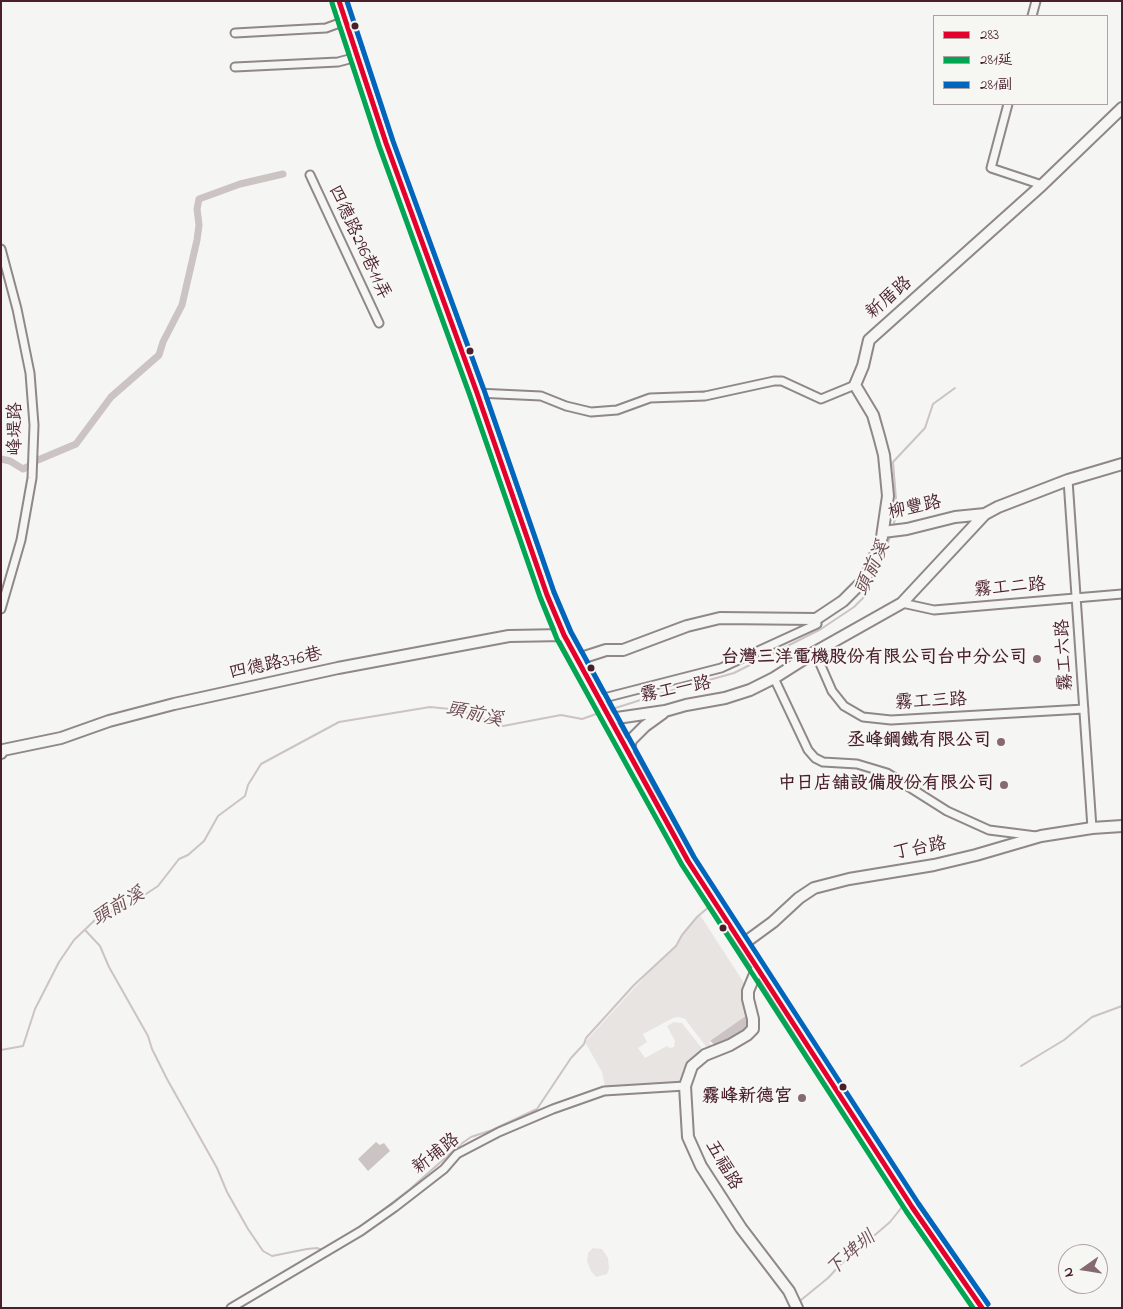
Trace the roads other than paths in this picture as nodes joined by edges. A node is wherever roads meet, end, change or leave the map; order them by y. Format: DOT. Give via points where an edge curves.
graph roads {
  1 [pos="339,1"];
  2 [pos="1036,1"];
  3 [pos="1032,15"];
  4 [pos="345,21"];
  5 [pos="235,33"];
  6 [pos="358,57"];
  7 [pos="236,67"];
  8 [pos="1008,105"];
  9 [pos="1122,108"];
  10 [pos="310,175"];
  11 [pos="1042,185"];
  12 [pos="1,249"];
  13 [pos="379,323"];
  14 [pos="855,385"];
  15 [pos="477,393"];
  16 [pos="1122,464"];
  17 [pos="1068,480"];
  18 [pos="985,514"];
  19 [pos="883,532"];
  20 [pos="1122,594"];
  21 [pos="1077,598"];
  22 [pos="902,603"];
  23 [pos="1,609"];
  24 [pos="816,619"];
  25 [pos="564,635"];
  26 [pos="815,652"];
  27 [pos="578,659"];
  28 [pos="774,678"];
  29 [pos="601,702"];
  30 [pos="1084,709"];
  31 [pos="665,711"];
  32 [pos="609,717"];
  33 [pos="2,751"];
  34 [pos="628,752"];
  35 [pos="1122,826"];
  36 [pos="1092,828"];
  37 [pos="1041,836"];
  38 [pos="743,944"];
  39 [pos="758,967"];
  40 [pos="685,1086"];
  41 [pos="231,1308"];
  42 [pos="797,1308"];
  43 [pos="982,1308"];
  1 -- 4 [label="street"];
  2 -- 3 [label="street"];
  4 -- 5 [label="street" via="326,28"];
  4 -- 6 [label="street"];
  6 -- 7 [label="street" via="338,62"];
  6 -- 15 [label="street"];
  8 -- 11 [label="street" via="991,168"];
  9 -- 11 [label="street, 新厝路"];
  10 -- 13 [label="street, 四德路296巷11弄"];
  11 -- 14 [label="street, 新厝路" via="873,335"];
  12 -- 23 [label="street, 峰堤路" via="30,373 34,425 32,478 21,540"];
  14 -- 15 [label="street" via="821,399 782,381 774,381 705,396 650,398 617,410 591,412 541,396"];
  14 -- 19 [label="street" via="873,416 884,455 888,496"];
  15 -- 25 [label="street"];
  16 -- 17 [label="street, 柳豐路"];
  17 -- 18 [label="street, 柳豐路"];
  17 -- 21 [label="street, 霧工六路"];
  18 -- 19 [label="street, 柳豐路"];
  18 -- 22 [label="street, 霧工一路"];
  19 -- 24 [label="street, 柳豐路" via="870,569 861,583 843,601"];
  20 -- 21 [label="street, 霧工二路"];
  21 -- 22 [label="street, 霧工二路" via="934,610"];
  21 -- 30 [label="street, 霧工六路"];
  22 -- 26 [label="street, 霧工一路"];
  24 -- 27 [label="street" via="720,618 687,626 623,650 606,650"];
  24 -- 29 [label="street" via="817,624 721,668"];
  25 -- 27 [label="street"];
  25 -- 33 [label="street, 四德路376巷" via="509,636 338,668 174,704 61,738"];
  26 -- 28 [label="street, 霧工一路"];
  26 -- 30 [label="street, 霧工三路" via="832,691 844,706 863,717 891,720"];
  27 -- 29 [label="street"];
  28 -- 31 [label="street, 霧工一路" via="725,698"];
  28 -- 37 [label="street" via="808,750 815,758 823,762 857,764 887,773 947,811 989,830"];
  29 -- 32 [label="street"];
  30 -- 36 [label="street, 霧工六路"];
  31 -- 32 [label="street, 霧工一路"];
  31 -- 34 [label="street" via="631,740"];
  32 -- 34 [label="street"];
  34 -- 38 [label="street" via="688,861"];
  35 -- 36 [label="street, 丁台路"];
  36 -- 37 [label="street, 丁台路"];
  37 -- 38 [label="street, 丁台路" via="934,866 814,888"];
  38 -- 39 [label="street"];
  39 -- 40 [label="street, 五福路" via="748,991 752,1028 747,1035 705,1055 692,1066"];
  39 -- 43 [label="street" via="912,1207"];
  40 -- 41 [label="street, 新埔路" via="604,1091 499,1132 457,1154 423,1185 361,1231"];
  40 -- 42 [label="street, 五福路" via="688,1137 695,1155 741,1228 789,1291"];
}
